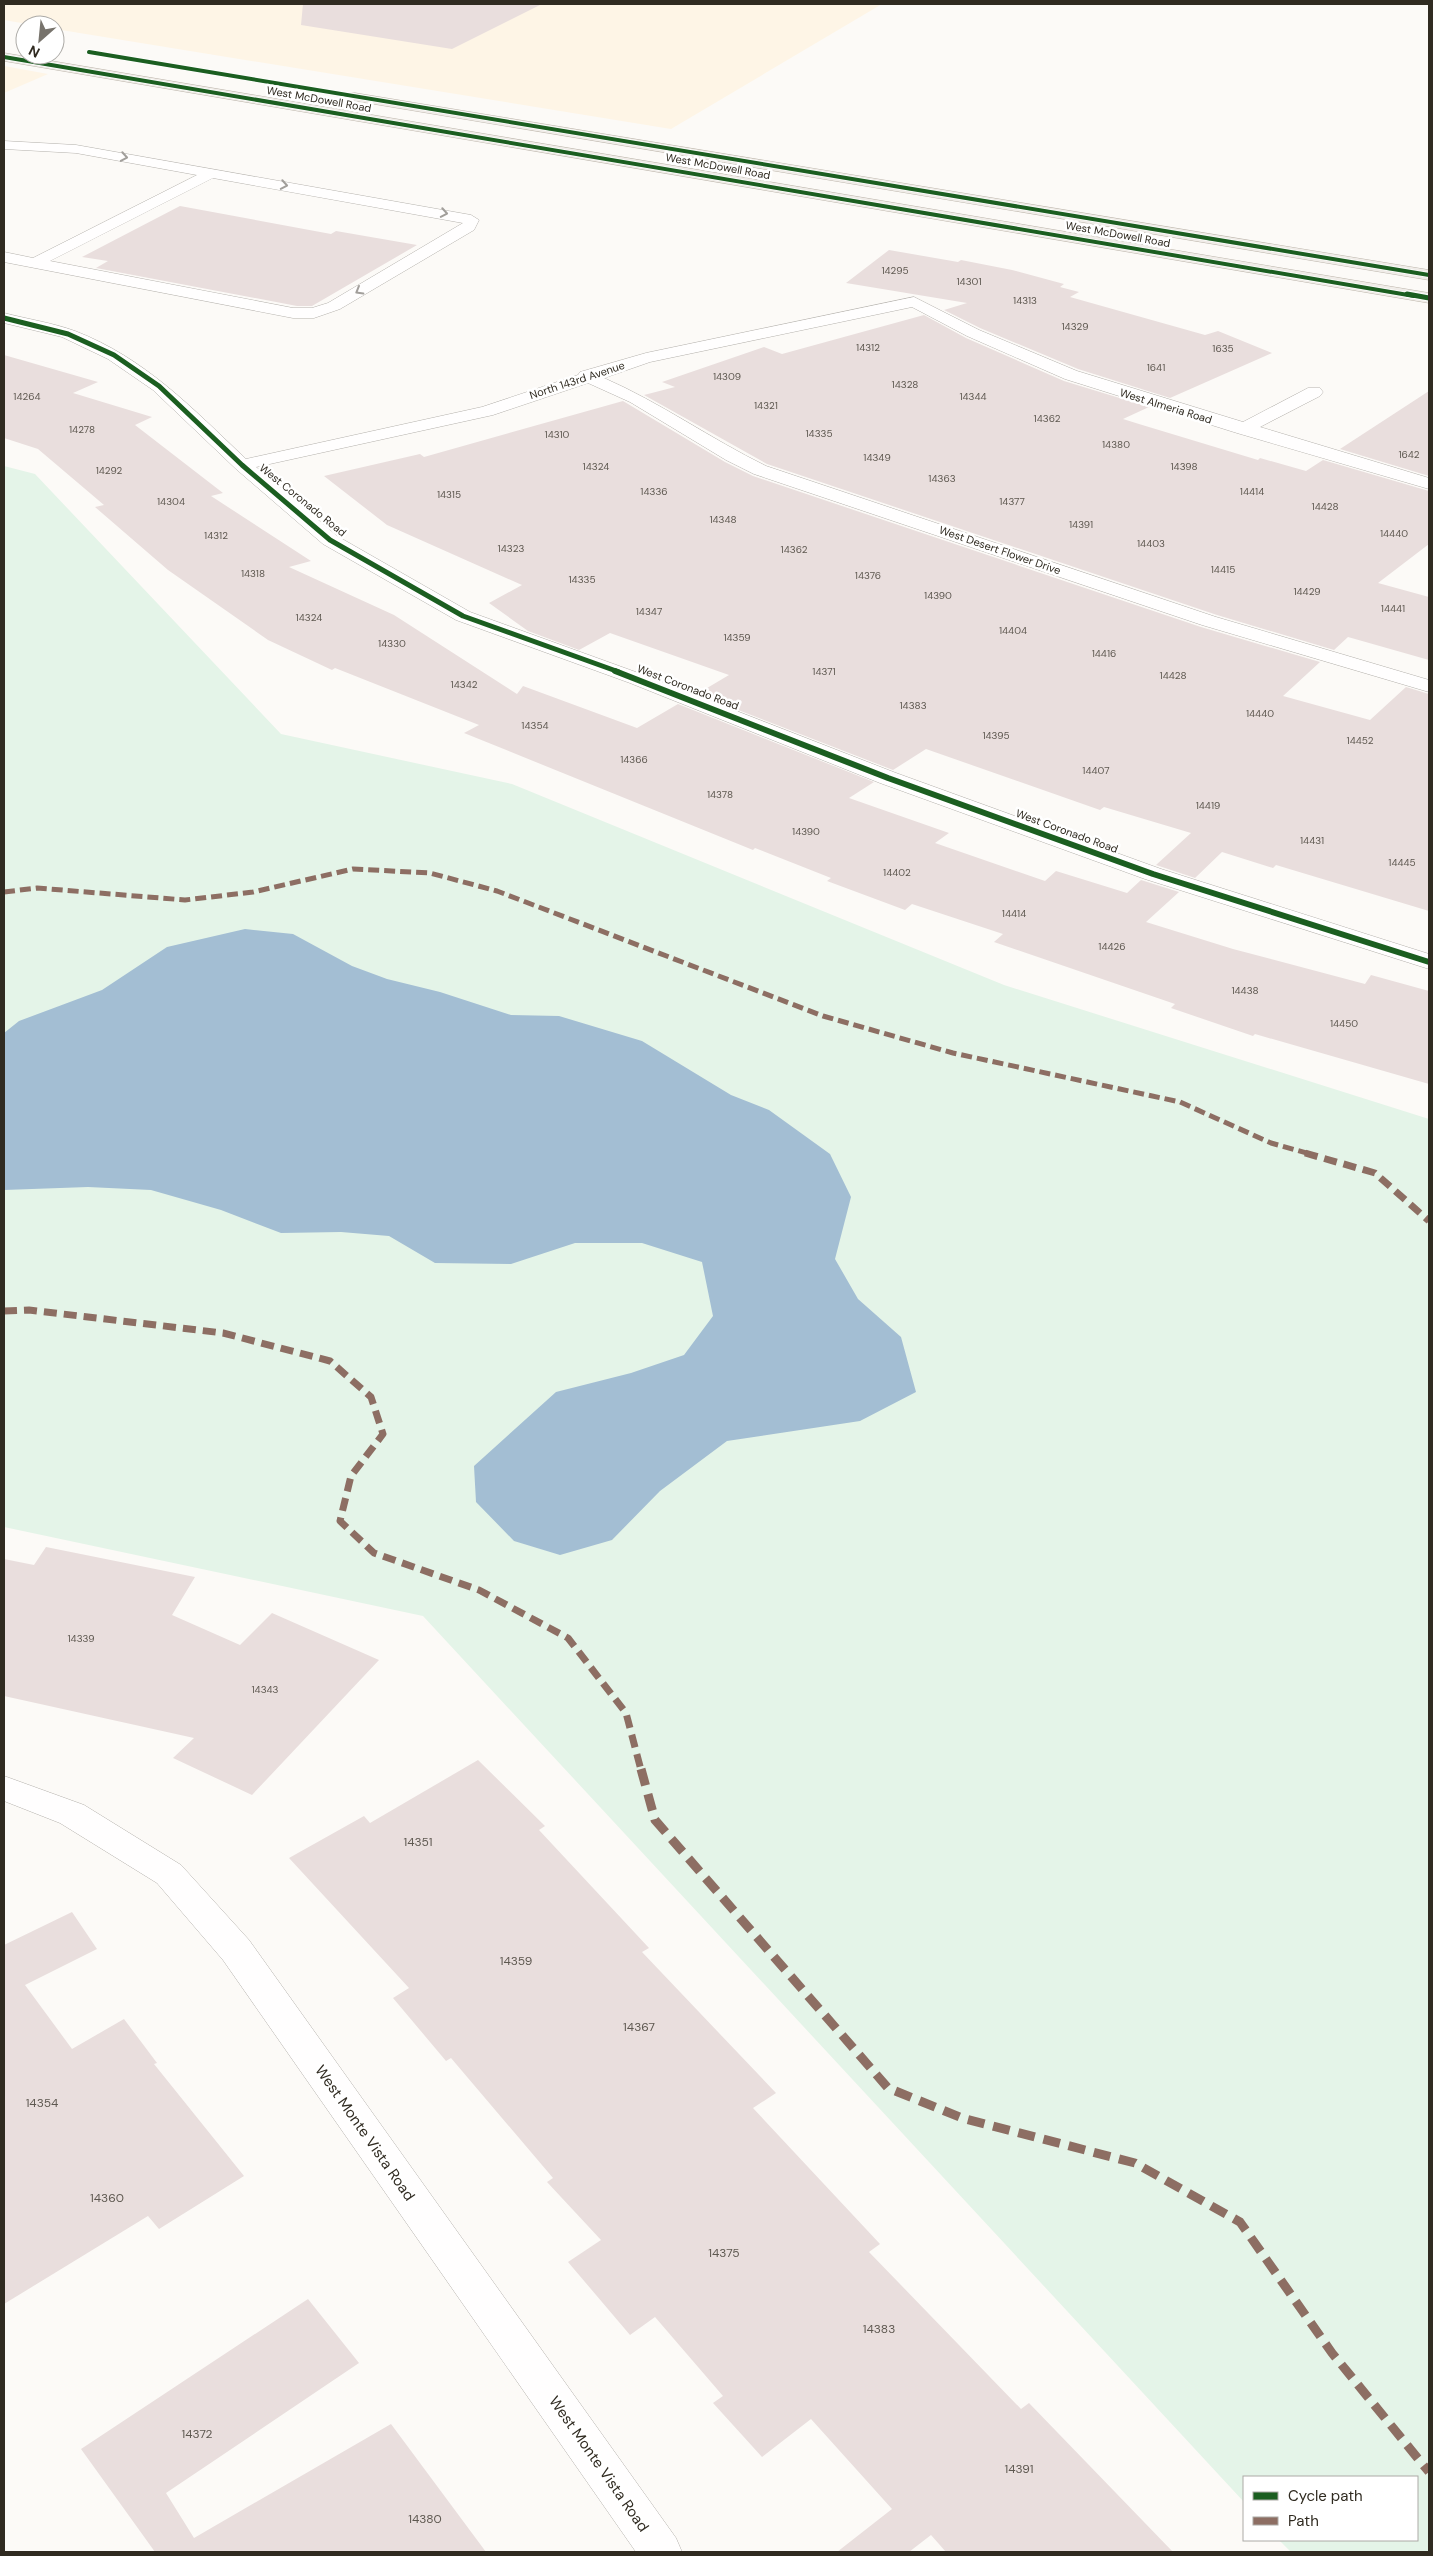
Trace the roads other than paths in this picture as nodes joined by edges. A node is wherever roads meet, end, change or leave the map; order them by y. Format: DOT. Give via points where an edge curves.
graph roads {
  1 [pos="4,57"];
  2 [pos="58,66"];
  3 [pos="526,125"];
  4 [pos="498,140"];
  5 [pos="4,145"];
  6 [pos="212,173"];
  7 [pos="4,257"];
  8 [pos="35,263"];
  9 [pos="1429,275"];
  10 [pos="1429,298"];
  11 [pos="914,302"];
  12 [pos="4,318"];
  13 [pos="586,376"];
  14 [pos="1314,392"];
  15 [pos="1243,429"];
  16 [pos="242,465"];
  17 [pos="1429,484"];
  18 [pos="1429,686"];
  19 [pos="1429,962"];
  20 [pos="4,1788"];
  21 [pos="661,2552"];
  1 -- 2 [label="main road, West McDowell Road"];
  2 -- 3 [label="main road, West McDowell Road" via="84,52"];
  2 -- 4 [label="main road, West McDowell Road"];
  3 -- 4 [label="main road"];
  3 -- 9 [label="main road, West McDowell Road"];
  4 -- 10 [label="main road, West McDowell Road"];
  5 -- 6 [label="street, one-way" via="76,149"];
  6 -- 8 [label="street"];
  6 -- 8 [label="street, one-way" via="471,220 469,227 334,306 314,313 293,313"];
  7 -- 8 [label="street"];
  11 -- 13 [label="street, North 143rd Avenue" via="646,358"];
  11 -- 15 [label="street, West Almeria Road" via="973,333 1071,376"];
  12 -- 16 [label="street, West Coronado Road" via="68,334 114,355 159,386"];
  13 -- 16 [label="street, North 143rd Avenue" via="487,411"];
  13 -- 18 [label="street, West Desert Flower Drive" via="636,398 760,470 1208,621"];
  14 -- 15 [label="street"];
  15 -- 17 [label="street, West Almeria Road"];
  16 -- 19 [label="street, West Coronado Road" via="330,540 463,616 637,679 888,778 1153,874"];
  20 -- 21 [label="street, West Monte Vista Road" via="72,1814 168,1874 236,1950"];
}
